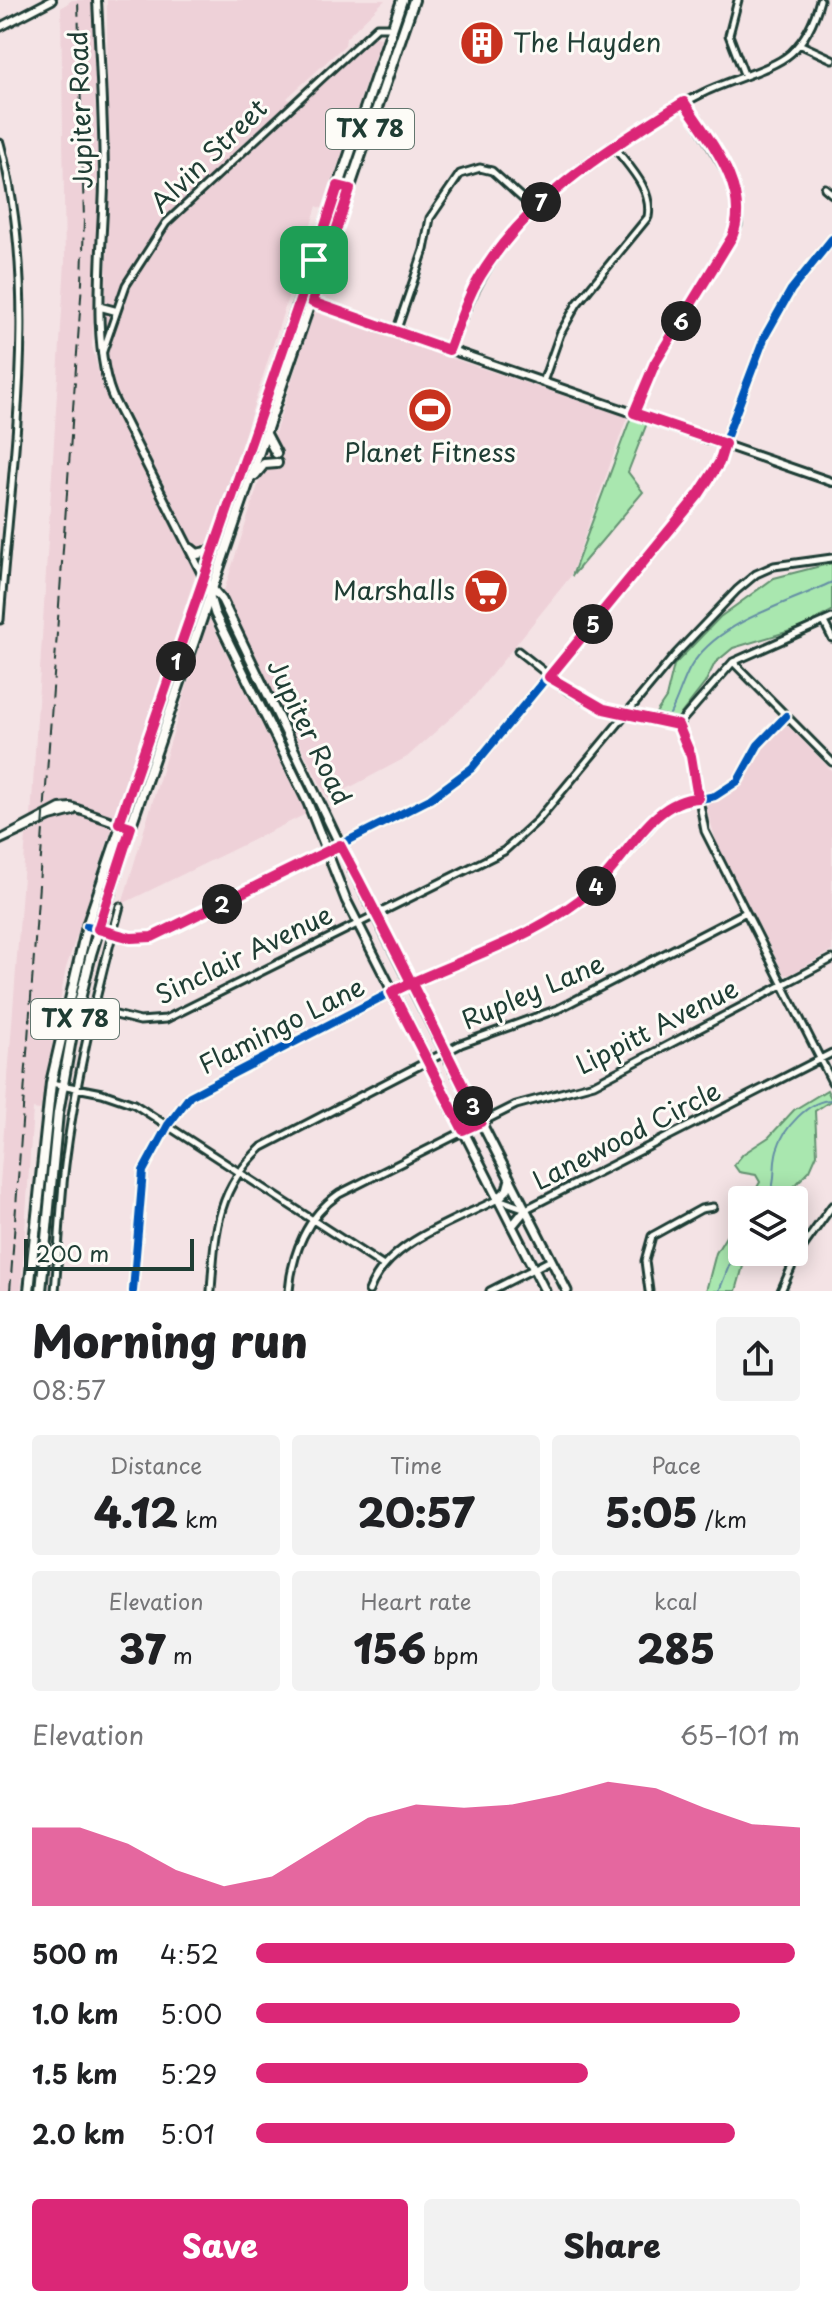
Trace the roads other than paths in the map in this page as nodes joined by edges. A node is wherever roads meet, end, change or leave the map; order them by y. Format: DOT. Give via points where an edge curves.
graph roads {
  1 [pos="52,0"];
  2 [pos="97,0"];
  3 [pos="402,0"];
  4 [pos="414,0"];
  5 [pos="820,0"];
  6 [pos="735,1"];
  7 [pos="0,27"];
  8 [pos="392,27"];
  9 [pos="403,31"];
  10 [pos="799,44"];
  11 [pos="832,59"];
  12 [pos="744,74"];
  13 [pos="684,102"];
  14 [pos="0,143"];
  15 [pos="615,148"];
  16 [pos="338,186"];
  17 [pos="825,188"];
  18 [pos="350,189"];
  19 [pos="832,194"];
  20 [pos="534,209"];
  21 [pos="832,239"];
  22 [pos="301,298"];
  23 [pos="312,302"];
  24 [pos="101,310"];
  25 [pos="116,311"];
  26 [pos="396,332"];
  27 [pos="449,350"];
  28 [pos="101,355"];
  29 [pos="543,382"];
  30 [pos="634,413"];
  31 [pos="266,434"];
  32 [pos="725,444"];
  33 [pos="250,482"];
  34 [pos="832,482"];
  35 [pos="3,539"];
  36 [pos="191,549"];
  37 [pos="215,549"];
  38 [pos="832,558"];
  39 [pos="205,580"];
  40 [pos="214,588"];
  41 [pos="210,599"];
  42 [pos="832,618"];
  43 [pos="0,620"];
  44 [pos="824,622"];
  45 [pos="832,638"];
  46 [pos="518,651"];
  47 [pos="733,662"];
  48 [pos="258,675"];
  49 [pos="549,677"];
  50 [pos="168,683"];
  51 [pos="251,686"];
  52 [pos="180,687"];
  53 [pos="624,715"];
  54 [pos="786,716"];
  55 [pos="678,725"];
  56 [pos="142,760"];
  57 [pos="832,762"];
  58 [pos="153,763"];
  59 [pos="308,774"];
  60 [pos="298,782"];
  61 [pos="698,798"];
  62 [pos="119,823"];
  63 [pos="131,827"];
  64 [pos="0,840"];
  65 [pos="340,845"];
  66 [pos="326,852"];
  67 [pos="120,906"];
  68 [pos="746,912"];
  69 [pos="376,913"];
  70 [pos="357,922"];
  71 [pos="87,926"];
  72 [pos="98,929"];
  73 [pos="112,933"];
  74 [pos="832,959"];
  75 [pos="411,982"];
  76 [pos="783,985"];
  77 [pos="392,992"];
  78 [pos="92,1009"];
  79 [pos="446,1051"];
  80 [pos="832,1053"];
  81 [pos="820,1059"];
  82 [pos="428,1061"];
  83 [pos="832,1082"];
  84 [pos="51,1083"];
  85 [pos="63,1085"];
  86 [pos="77,1087"];
  87 [pos="481,1122"];
  88 [pos="168,1125"];
  89 [pos="463,1130"];
  90 [pos="241,1173"];
  91 [pos="510,1179"];
  92 [pos="498,1199"];
  93 [pos="832,1206"];
  94 [pos="713,1207"];
  95 [pos="526,1209"];
  96 [pos="314,1220"];
  97 [pos="34,1224"];
  98 [pos="45,1225"];
  99 [pos="512,1226"];
  100 [pos="552,1260"];
  101 [pos="382,1265"];
  102 [pos="533,1269"];
  103 [pos="29,1291"];
  104 [pos="41,1291"];
  105 [pos="55,1291"];
  106 [pos="133,1291"];
  107 [pos="211,1291"];
  108 [pos="289,1291"];
  109 [pos="369,1291"];
  110 [pos="490,1291"];
  111 [pos="545,1291"];
  112 [pos="567,1291"];
  113 [pos="649,1291"];
  114 [pos="781,1291"];
  1 -- 7 [label="street"];
  2 -- 24 [label="street, Jupiter Road" via="104,179"];
  3 -- 8 [label="main road, TX 78"];
  4 -- 9 [label="main road, TX 78"];
  5 -- 10 [label="street"];
  6 -- 12 [label="street" via="729,35"];
  8 -- 9 [label="main road"];
  8 -- 16 [label="main road, TX 78"];
  8 -- 25 [label="street, Alvin Street" via="377,27 174,214 139,260"];
  9 -- 18 [label="main road, TX 78"];
  10 -- 11 [label="street"];
  10 -- 12 [label="street" via="781,59"];
  12 -- 13 [label="street"];
  13 -- 15 [label="street"];
  13 -- 30 [label="street" via="730,178 738,225 655,363"];
  14 -- 35 [label="street" via="22,286"];
  15 -- 20 [label="street"];
  15 -- 29 [label="street" via="645,191 648,217 577,304"];
  16 -- 18 [label="main road"];
  16 -- 22 [label="main road, TX 78"];
  17 -- 19 [label="street"];
  18 -- 23 [label="main road, TX 78"];
  20 -- 26 [label="street" via="492,171 480,168 460,174 430,218"];
  20 -- 27 [label="street" via="488,264"];
  21 -- 32 [label="street" via="791,290 765,336"];
  22 -- 23 [label="street"];
  22 -- 37 [label="main road, TX 78"];
  23 -- 26 [label="street"];
  23 -- 31 [label="main road, TX 78"];
  24 -- 25 [label="street"];
  24 -- 28 [label="street, Jupiter Road"];
  25 -- 28 [label="street, Alvin Street"];
  26 -- 27 [label="street"];
  27 -- 29 [label="street"];
  28 -- 36 [label="street, Jupiter Road" via="109,389"];
  29 -- 30 [label="street"];
  30 -- 32 [label="street"];
  31 -- 33 [label="main road, TX 78"];
  31 -- 33 [label="main road" via="276,458"];
  32 -- 34 [label="street"];
  32 -- 49 [label="street" via="699,494"];
  33 -- 40 [label="main road, TX 78"];
  35 -- 43 [label="street"];
  36 -- 37 [label="main road" via="197,554"];
  36 -- 39 [label="street, Jupiter Road"];
  37 -- 39 [label="main road, TX 78"];
  38 -- 53 [label="street, Sinclair Avenue" via="774,566 756,574"];
  39 -- 40 [label="main road, Jupiter Road"];
  39 -- 41 [label="main road, Jupiter Road"];
  39 -- 50 [label="main road, TX 78"];
  40 -- 41 [label="main road, TX 78"];
  40 -- 48 [label="main road, Jupiter Road"];
  41 -- 51 [label="main road, Jupiter Road"];
  41 -- 52 [label="main road, TX 78"];
  42 -- 44 [label="street"];
  44 -- 45 [label="street"];
  44 -- 47 [label="street"];
  46 -- 49 [label="street"];
  47 -- 54 [label="street"];
  47 -- 55 [label="street"];
  48 -- 51 [label="main road"];
  48 -- 59 [label="main road, Jupiter Road"];
  49 -- 53 [label="street" via="582,699"];
  49 -- 65 [label="street" via="486,754 453,784"];
  50 -- 52 [label="main road"];
  50 -- 56 [label="main road, TX 78"];
  51 -- 60 [label="main road, Jupiter Road"];
  52 -- 58 [label="main road, TX 78"];
  53 -- 55 [label="street"];
  53 -- 69 [label="street, Sinclair Avenue" via="538,820 504,851"];
  54 -- 57 [label="street"];
  54 -- 61 [label="street, Flamingo Lane" via="758,745 738,781 726,791"];
  55 -- 61 [label="street" via="691,756"];
  56 -- 58 [label="main road"];
  56 -- 62 [label="main road, TX 78"];
  58 -- 63 [label="main road, TX 78"];
  59 -- 60 [label="main road"];
  59 -- 65 [label="main road, Jupiter Road"];
  60 -- 66 [label="main road, Jupiter Road"];
  61 -- 68 [label="street" via="705,831"];
  61 -- 75 [label="street, Flamingo Lane" via="668,806 600,883 524,935"];
  62 -- 63 [label="street"];
  62 -- 64 [label="street" via="71,807 51,811"];
  62 -- 71 [label="main road, TX 78"];
  63 -- 72 [label="main road, TX 78"];
  65 -- 66 [label="street"];
  65 -- 69 [label="main road, Jupiter Road"];
  66 -- 70 [label="main road, Jupiter Road"];
  66 -- 73 [label="street" via="166,933 141,939"];
  67 -- 73 [label="street"];
  68 -- 76 [label="street"];
  68 -- 79 [label="street, Rupley Lane" via="558,1009"];
  69 -- 70 [label="street, Sinclair Avenue"];
  69 -- 75 [label="main road, Jupiter Road"];
  70 -- 77 [label="main road, Jupiter Road"];
  70 -- 78 [label="street, Sinclair Avenue" via="166,1019 140,1021"];
  71 -- 72 [label="street"];
  71 -- 84 [label="main road, TX 78"];
  72 -- 73 [label="street"];
  72 -- 85 [label="main road, TX 78"];
  73 -- 78 [label="street"];
  74 -- 76 [label="street, Lippitt Avenue"];
  75 -- 77 [label="street, Flamingo Lane"];
  75 -- 79 [label="main road, Jupiter Road"];
  76 -- 81 [label="street"];
  76 -- 87 [label="street, Lippitt Avenue" via="594,1084 516,1105"];
  77 -- 82 [label="main road, Jupiter Road"];
  77 -- 88 [label="street, Flamingo Lane" via="204,1087"];
  78 -- 86 [label="street"];
  79 -- 82 [label="street, Rupley Lane"];
  79 -- 87 [label="main road, Jupiter Road"];
  80 -- 81 [label="street, Lanewood Circle"];
  81 -- 83 [label="street"];
  81 -- 95 [label="street, Lanewood Circle"];
  82 -- 89 [label="main road, Jupiter Road"];
  82 -- 90 [label="street, Rupley Lane" via="271,1141"];
  84 -- 85 [label="street"];
  84 -- 97 [label="main road, TX 78"];
  85 -- 86 [label="street"];
  85 -- 98 [label="main road, TX 78"];
  86 -- 88 [label="street" via="122,1098"];
  86 -- 105 [label="street" via="65,1160"];
  87 -- 89 [label="street, Lippitt Avenue"];
  87 -- 91 [label="main road, Jupiter Road"];
  88 -- 90 [label="street"];
  88 -- 106 [label="street, Flamingo Lane" via="143,1171"];
  89 -- 92 [label="main road"];
  89 -- 96 [label="street, Lippitt Avenue" via="339,1194"];
  90 -- 96 [label="street"];
  90 -- 107 [label="street, Rupley Lane" via="217,1215"];
  91 -- 92 [label="main road"];
  91 -- 95 [label="main road, Jupiter Road"];
  92 -- 95 [label="street, Lanewood Circle"];
  92 -- 99 [label="main road"];
  92 -- 101 [label="street" via="397,1251"];
  93 -- 114 [label="street" via="797,1255"];
  94 -- 113 [label="street" via="652,1236 645,1261"];
  95 -- 99 [label="main road"];
  95 -- 100 [label="main road, Jupiter Road"];
  96 -- 101 [label="street"];
  96 -- 108 [label="street, Lippitt Avenue" via="293,1260"];
  97 -- 98 [label="main road"];
  97 -- 103 [label="main road, TX 78"];
  98 -- 104 [label="main road, TX 78"];
  99 -- 102 [label="main road"];
  100 -- 102 [label="street"];
  100 -- 112 [label="main road, Jupiter Road"];
  101 -- 109 [label="street"];
  102 -- 110 [label="street"];
  102 -- 111 [label="main road"];
}
